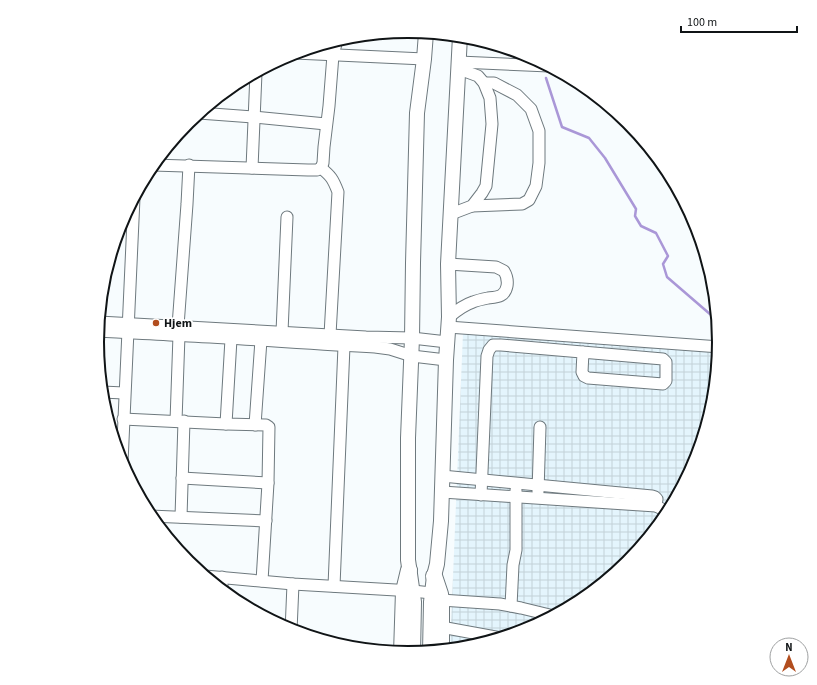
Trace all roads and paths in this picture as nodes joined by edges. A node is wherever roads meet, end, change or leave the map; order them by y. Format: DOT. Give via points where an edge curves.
graph roads {
  1 [pos="426,39"];
  2 [pos="460,43"];
  3 [pos="335,47"];
  4 [pos="311,54"];
  5 [pos="333,55"];
  6 [pos="424,59"];
  7 [pos="459,65"];
  8 [pos="536,66"];
  9 [pos="256,79"];
  10 [pos="484,83"];
  11 [pos="208,114"];
  12 [pos="253,117"];
  13 [pos="326,124"];
  14 [pos="161,165"];
  15 [pos="189,165"];
  16 [pos="252,168"];
  17 [pos="321,168"];
  18 [pos="472,206"];
  19 [pos="133,214"];
  20 [pos="451,214"];
  21 [pos="287,216"];
  22 [pos="448,264"];
  23 [pos="448,322"];
  24 [pos="105,323"];
  25 [pos="128,329"];
  26 [pos="105,331"];
  27 [pos="178,331"];
  28 [pos="282,332"];
  29 [pos="330,335"];
  30 [pos="412,338"];
  31 [pos="232,339"];
  32 [pos="261,340"];
  33 [pos="447,342"];
  34 [pos="344,346"];
  35 [pos="713,346"];
  36 [pos="583,352"];
  37 [pos="412,356"];
  38 [pos="446,360"];
  39 [pos="109,392"];
  40 [pos="124,393"];
  41 [pos="123,419"];
  42 [pos="180,421"];
  43 [pos="226,424"];
  44 [pos="255,425"];
  45 [pos="540,427"];
  46 [pos="122,446"];
  47 [pos="442,476"];
  48 [pos="182,478"];
  49 [pos="482,480"];
  50 [pos="268,483"];
  51 [pos="515,483"];
  52 [pos="538,485"];
  53 [pos="442,492"];
  54 [pos="481,494"];
  55 [pos="516,497"];
  56 [pos="537,498"];
  57 [pos="656,506"];
  58 [pos="664,509"];
  59 [pos="158,516"];
  60 [pos="181,517"];
  61 [pos="266,521"];
  62 [pos="409,570"];
  63 [pos="434,576"];
  64 [pos="214,577"];
  65 [pos="222,577"];
  66 [pos="262,581"];
  67 [pos="222,583"];
  68 [pos="293,584"];
  69 [pos="334,586"];
  70 [pos="408,591"];
  71 [pos="438,596"];
  72 [pos="511,606"];
  73 [pos="546,614"];
  74 [pos="291,624"];
  75 [pos="441,627"];
  76 [pos="490,636"];
  77 [pos="441,645"];
  78 [pos="430,646"];
  79 [pos="403,647"];
  80 [pos="413,647"];
  1 -- 6 [label="main road"];
  2 -- 7 [label="main road"];
  3 -- 5 [label="street"];
  4 -- 5 [label="street"];
  5 -- 6 [label="street"];
  5 -- 13 [label="street"];
  6 -- 30 [label="main road" via="417,113"];
  7 -- 8 [label="street"];
  7 -- 10 [label="street" via="478,76"];
  7 -- 20 [label="main road"];
  9 -- 12 [label="street"];
  10 -- 18 [label="street" via="490,98 492,124 486,186"];
  10 -- 18 [label="street" via="494,83 517,95 532,109 539,131 539,163 536,186 529,200 522,204"];
  11 -- 12 [label="street"];
  12 -- 13 [label="street"];
  12 -- 16 [label="street"];
  13 -- 17 [label="street"];
  14 -- 15 [label="street"];
  15 -- 16 [label="street"];
  15 -- 27 [label="street"];
  16 -- 17 [label="street"];
  17 -- 29 [label="street" via="330,175 338,192"];
  18 -- 20 [label="street"];
  19 -- 25 [label="street"];
  20 -- 22 [label="main road"];
  21 -- 28 [label="street"];
  22 -- 23 [label="main road"];
  22 -- 23 [label="street" via="496,267 504,271 508,283 503,294 464,306"];
  23 -- 33 [label="main road"];
  23 -- 35 [label="street"];
  24 -- 25 [label="street"];
  25 -- 26 [label="street"];
  25 -- 27 [label="street"];
  25 -- 40 [label="street"];
  27 -- 28 [label="street"];
  27 -- 31 [label="street"];
  27 -- 42 [label="street"];
  28 -- 29 [label="street"];
  29 -- 30 [label="street"];
  30 -- 33 [label="street"];
  30 -- 37 [label="main road"];
  31 -- 32 [label="street"];
  31 -- 43 [label="street"];
  32 -- 34 [label="street"];
  32 -- 44 [label="street"];
  33 -- 38 [label="main road"];
  34 -- 37 [label="street" via="390,349"];
  34 -- 69 [label="street"];
  36 -- 36 [label="street" via="663,359 666,362 666,380 663,384 588,378 582,372"];
  36 -- 49 [label="street" via="501,345 493,345 488,350"];
  37 -- 38 [label="street"];
  37 -- 62 [label="main road" via="408,438"];
  38 -- 47 [label="main road"];
  39 -- 40 [label="street"];
  40 -- 41 [label="street"];
  41 -- 42 [label="street"];
  41 -- 46 [label="street"];
  42 -- 43 [label="street"];
  42 -- 48 [label="street"];
  43 -- 44 [label="street"];
  44 -- 50 [label="street" via="269,427"];
  45 -- 52 [label="street"];
  47 -- 49 [label="street"];
  47 -- 53 [label="main road"];
  48 -- 50 [label="street"];
  48 -- 60 [label="street"];
  49 -- 51 [label="street"];
  49 -- 54 [label="street"];
  50 -- 61 [label="street"];
  51 -- 52 [label="street"];
  51 -- 55 [label="street"];
  52 -- 56 [label="street"];
  52 -- 57 [label="street" via="652,496 656,499"];
  53 -- 54 [label="street"];
  53 -- 63 [label="main road"];
  54 -- 55 [label="street"];
  55 -- 56 [label="street"];
  55 -- 72 [label="street" via="516,550"];
  56 -- 57 [label="street"];
  57 -- 58 [label="street"];
  59 -- 60 [label="street"];
  60 -- 61 [label="street"];
  61 -- 66 [label="street"];
  62 -- 70 [label="highway"];
  63 -- 71 [label="highway"];
  64 -- 65 [label="street"];
  65 -- 66 [label="street"];
  65 -- 67 [label="street"];
  66 -- 68 [label="street"];
  68 -- 69 [label="street"];
  68 -- 74 [label="street"];
  69 -- 70 [label="street"];
  70 -- 71 [label="street"];
  70 -- 79 [label="highway"];
  70 -- 80 [label="main road" via="414,602"];
  71 -- 72 [label="street"];
  71 -- 75 [label="highway"];
  71 -- 78 [label="main road" via="431,602"];
  72 -- 73 [label="street"];
  75 -- 76 [label="street"];
  75 -- 77 [label="highway"];
}
